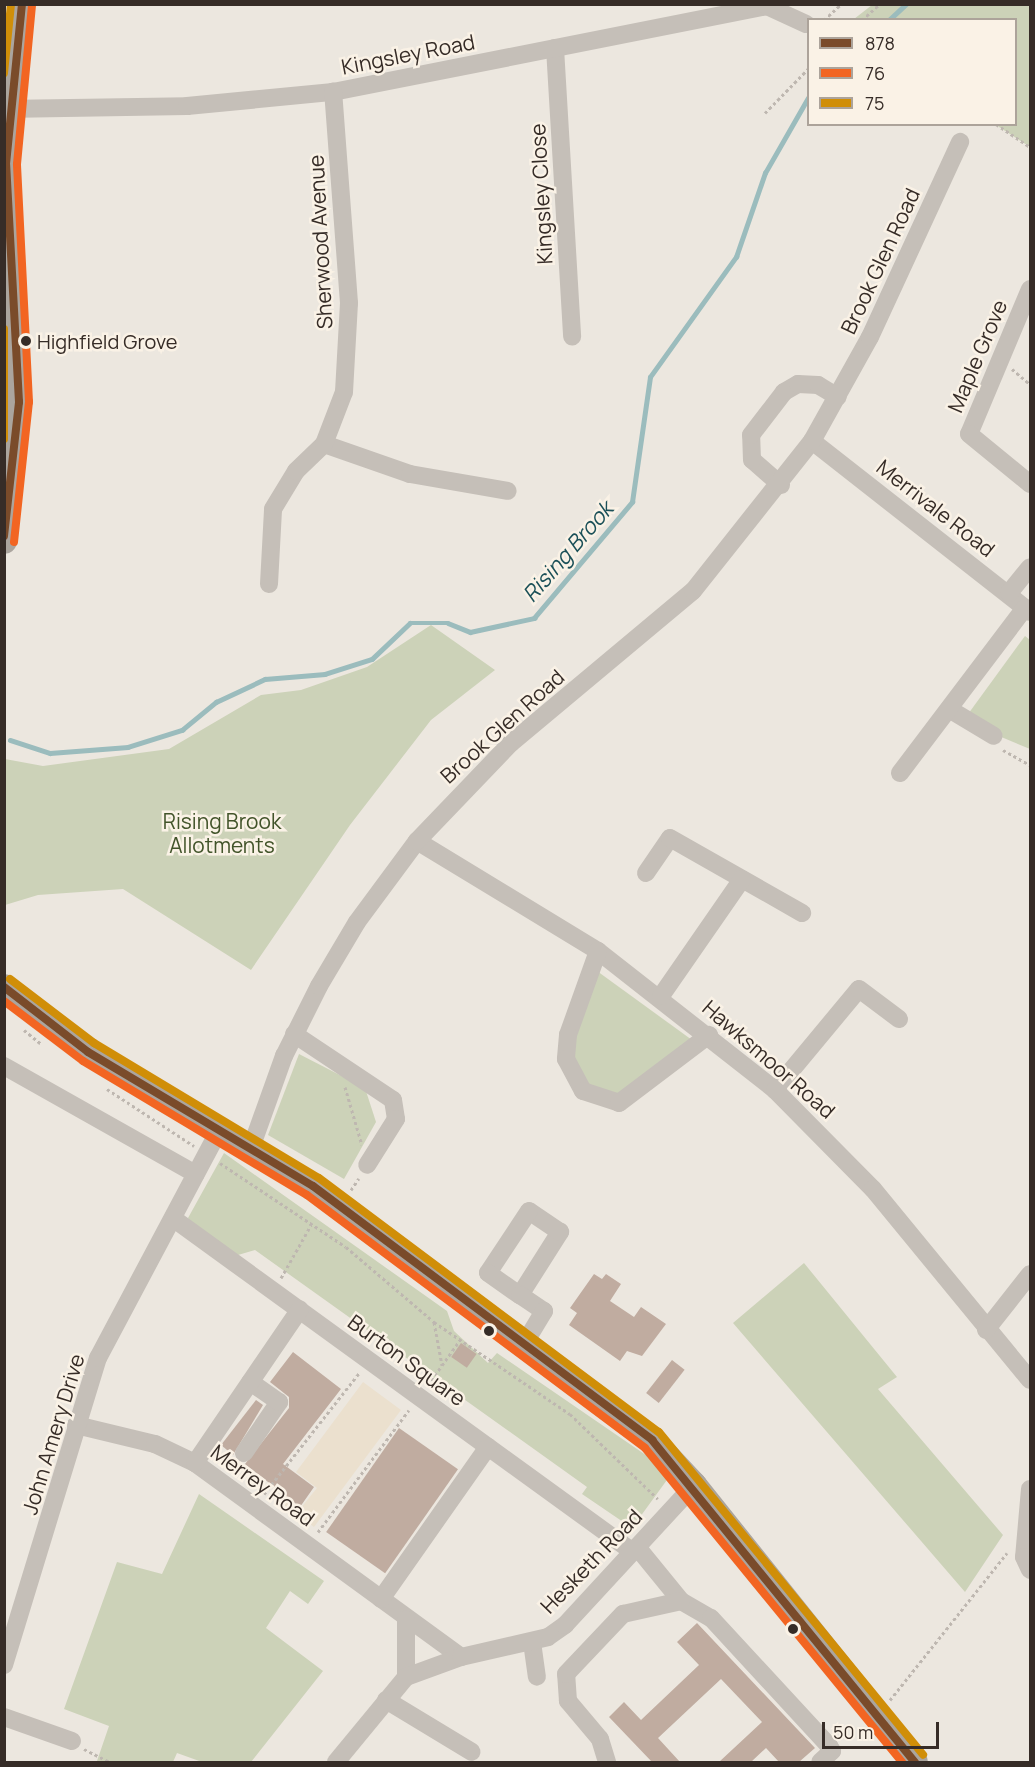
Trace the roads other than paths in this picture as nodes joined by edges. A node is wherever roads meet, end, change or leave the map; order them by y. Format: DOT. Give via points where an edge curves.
graph roads {
  1 [pos="22,4"];
  2 [pos="767,5"];
  3 [pos="806,24"];
  4 [pos="555,48"];
  5 [pos="333,92"];
  6 [pos="7,109"];
  7 [pos="960,142"];
  8 [pos="1030,289"];
  9 [pos="10,318"];
  10 [pos="572,337"];
  11 [pos="838,397"];
  12 [pos="812,441"];
  13 [pos="324,444"];
  14 [pos="1030,484"];
  15 [pos="781,485"];
  16 [pos="508,491"];
  17 [pos="4,541"];
  18 [pos="1030,567"];
  19 [pos="269,584"];
  20 [pos="1009,593"];
  21 [pos="1028,610"];
  22 [pos="949,709"];
  23 [pos="994,736"];
  24 [pos="900,773"];
  25 [pos="417,841"];
  26 [pos="646,873"];
  27 [pos="742,879"];
  28 [pos="802,913"];
  29 [pos="598,951"];
  30 [pos="4,987"];
  31 [pos="661,996"];
  32 [pos="899,1019"];
  33 [pos="294,1034"];
  34 [pos="709,1035"];
  35 [pos="4,1066"];
  36 [pos="775,1090"];
  37 [pos="219,1130"];
  38 [pos="251,1148"];
  39 [pos="367,1165"];
  40 [pos="196,1174"];
  41 [pos="174,1219"];
  42 [pos="1030,1274"];
  43 [pos="520,1295"];
  44 [pos="300,1309"];
  45 [pos="986,1330"];
  46 [pos="523,1346"];
  47 [pos="1030,1380"];
  48 [pos="250,1382"];
  49 [pos="76,1425"];
  50 [pos="488,1448"];
  51 [pos="244,1453"];
  52 [pos="195,1463"];
  53 [pos="694,1485"];
  54 [pos="1030,1489"];
  55 [pos="635,1550"];
  56 [pos="1030,1570"];
  57 [pos="381,1599"];
  58 [pos="681,1601"];
  59 [pos="406,1618"];
  60 [pos="531,1642"];
  61 [pos="461,1657"];
  62 [pos="4,1665"];
  63 [pos="406,1677"];
  64 [pos="537,1677"];
  65 [pos="386,1700"];
  66 [pos="4,1717"];
  67 [pos="72,1741"];
  68 [pos="472,1752"];
  69 [pos="336,1762"];
  70 [pos="607,1762"];
  71 [pos="820,1762"];
  72 [pos="915,1762"];
  1 -- 6 [label="highway"];
  2 -- 3 [label="street, Kingsley Road"];
  2 -- 4 [label="street, Kingsley Road"];
  4 -- 5 [label="street, Kingsley Road"];
  4 -- 10 [label="street, Kingsley Close"];
  5 -- 6 [label="street, Kingsley Road" via="187,106"];
  5 -- 13 [label="street, Sherwood Avenue" via="350,303 344,392"];
  6 -- 9 [label="highway"];
  7 -- 11 [label="street, Brook Glen Road"];
  8 -- 14 [label="street, Maple Grove" via="969,434"];
  9 -- 17 [label="highway" via="18,443"];
  11 -- 12 [label="street, Brook Glen Road"];
  11 -- 15 [label="street" via="818,385 798,384 784,392 751,435 752,460"];
  12 -- 15 [label="street, Brook Glen Road"];
  12 -- 20 [label="street, Merrivale Road"];
  13 -- 16 [label="street" via="410,474"];
  13 -- 19 [label="street, Sherwood Avenue" via="296,471 273,509"];
  15 -- 25 [label="street, Brook Glen Road" via="693,591 511,743"];
  18 -- 20 [label="street"];
  20 -- 21 [label="street, Merrivale Road"];
  21 -- 22 [label="street"];
  22 -- 23 [label="street"];
  22 -- 24 [label="street"];
  25 -- 29 [label="street, Hawksmoor Road"];
  25 -- 33 [label="street, Brook Glen Road" via="357,922"];
  26 -- 27 [label="street" via="670,838"];
  27 -- 28 [label="street"];
  27 -- 31 [label="street"];
  29 -- 31 [label="street, Hawksmoor Road"];
  29 -- 34 [label="street" via="568,1035 566,1059 583,1091 620,1102"];
  30 -- 37 [label="highway" via="70,1039"];
  31 -- 34 [label="street, Hawksmoor Road"];
  32 -- 36 [label="street" via="860,989"];
  33 -- 38 [label="street, Brook Glen Road"];
  33 -- 39 [label="street" via="388,1092 396,1110 390,1131"];
  34 -- 36 [label="street, Hawksmoor Road"];
  35 -- 40 [label="street"];
  36 -- 45 [label="street, Hawksmoor Road" via="873,1189"];
  37 -- 38 [label="highway"];
  37 -- 40 [label="street, John Amery Drive"];
  38 -- 46 [label="highway" via="341,1206"];
  40 -- 41 [label="street, John Amery Drive"];
  41 -- 44 [label="street, Burton Square"];
  41 -- 49 [label="street, John Amery Drive" via="98,1358"];
  42 -- 45 [label="street"];
  43 -- 46 [label="street" via="544,1311"];
  44 -- 48 [label="street"];
  44 -- 50 [label="street, Burton Square"];
  45 -- 47 [label="street, Hawksmoor Road"];
  46 -- 53 [label="highway" via="652,1440"];
  48 -- 51 [label="street" via="279,1402"];
  48 -- 52 [label="street"];
  49 -- 52 [label="street, Merrey Road" via="155,1444"];
  49 -- 62 [label="street, John Amery Drive"];
  50 -- 55 [label="street, Burton Square"];
  50 -- 57 [label="street"];
  52 -- 57 [label="street, Merrey Road"];
  53 -- 55 [label="street, Hesketh Road"];
  53 -- 72 [label="highway"];
  54 -- 56 [label="street" via="1024,1557"];
  55 -- 58 [label="street, Burton Square"];
  55 -- 60 [label="street, Hesketh Road" via="565,1625"];
  57 -- 59 [label="street, Merrey Road"];
  58 -- 70 [label="street" via="623,1614 566,1674 568,1701 600,1739"];
  58 -- 71 [label="street" via="711,1618 792,1704 832,1751"];
  59 -- 61 [label="street, Merrey Road"];
  59 -- 63 [label="street"];
  60 -- 61 [label="street, Hesketh Road"];
  60 -- 64 [label="street"];
  61 -- 63 [label="street, Hesketh Road"];
  63 -- 65 [label="street, Hesketh Road"];
  65 -- 68 [label="street"];
  65 -- 69 [label="street, Hesketh Road"];
  66 -- 67 [label="street"];
}
